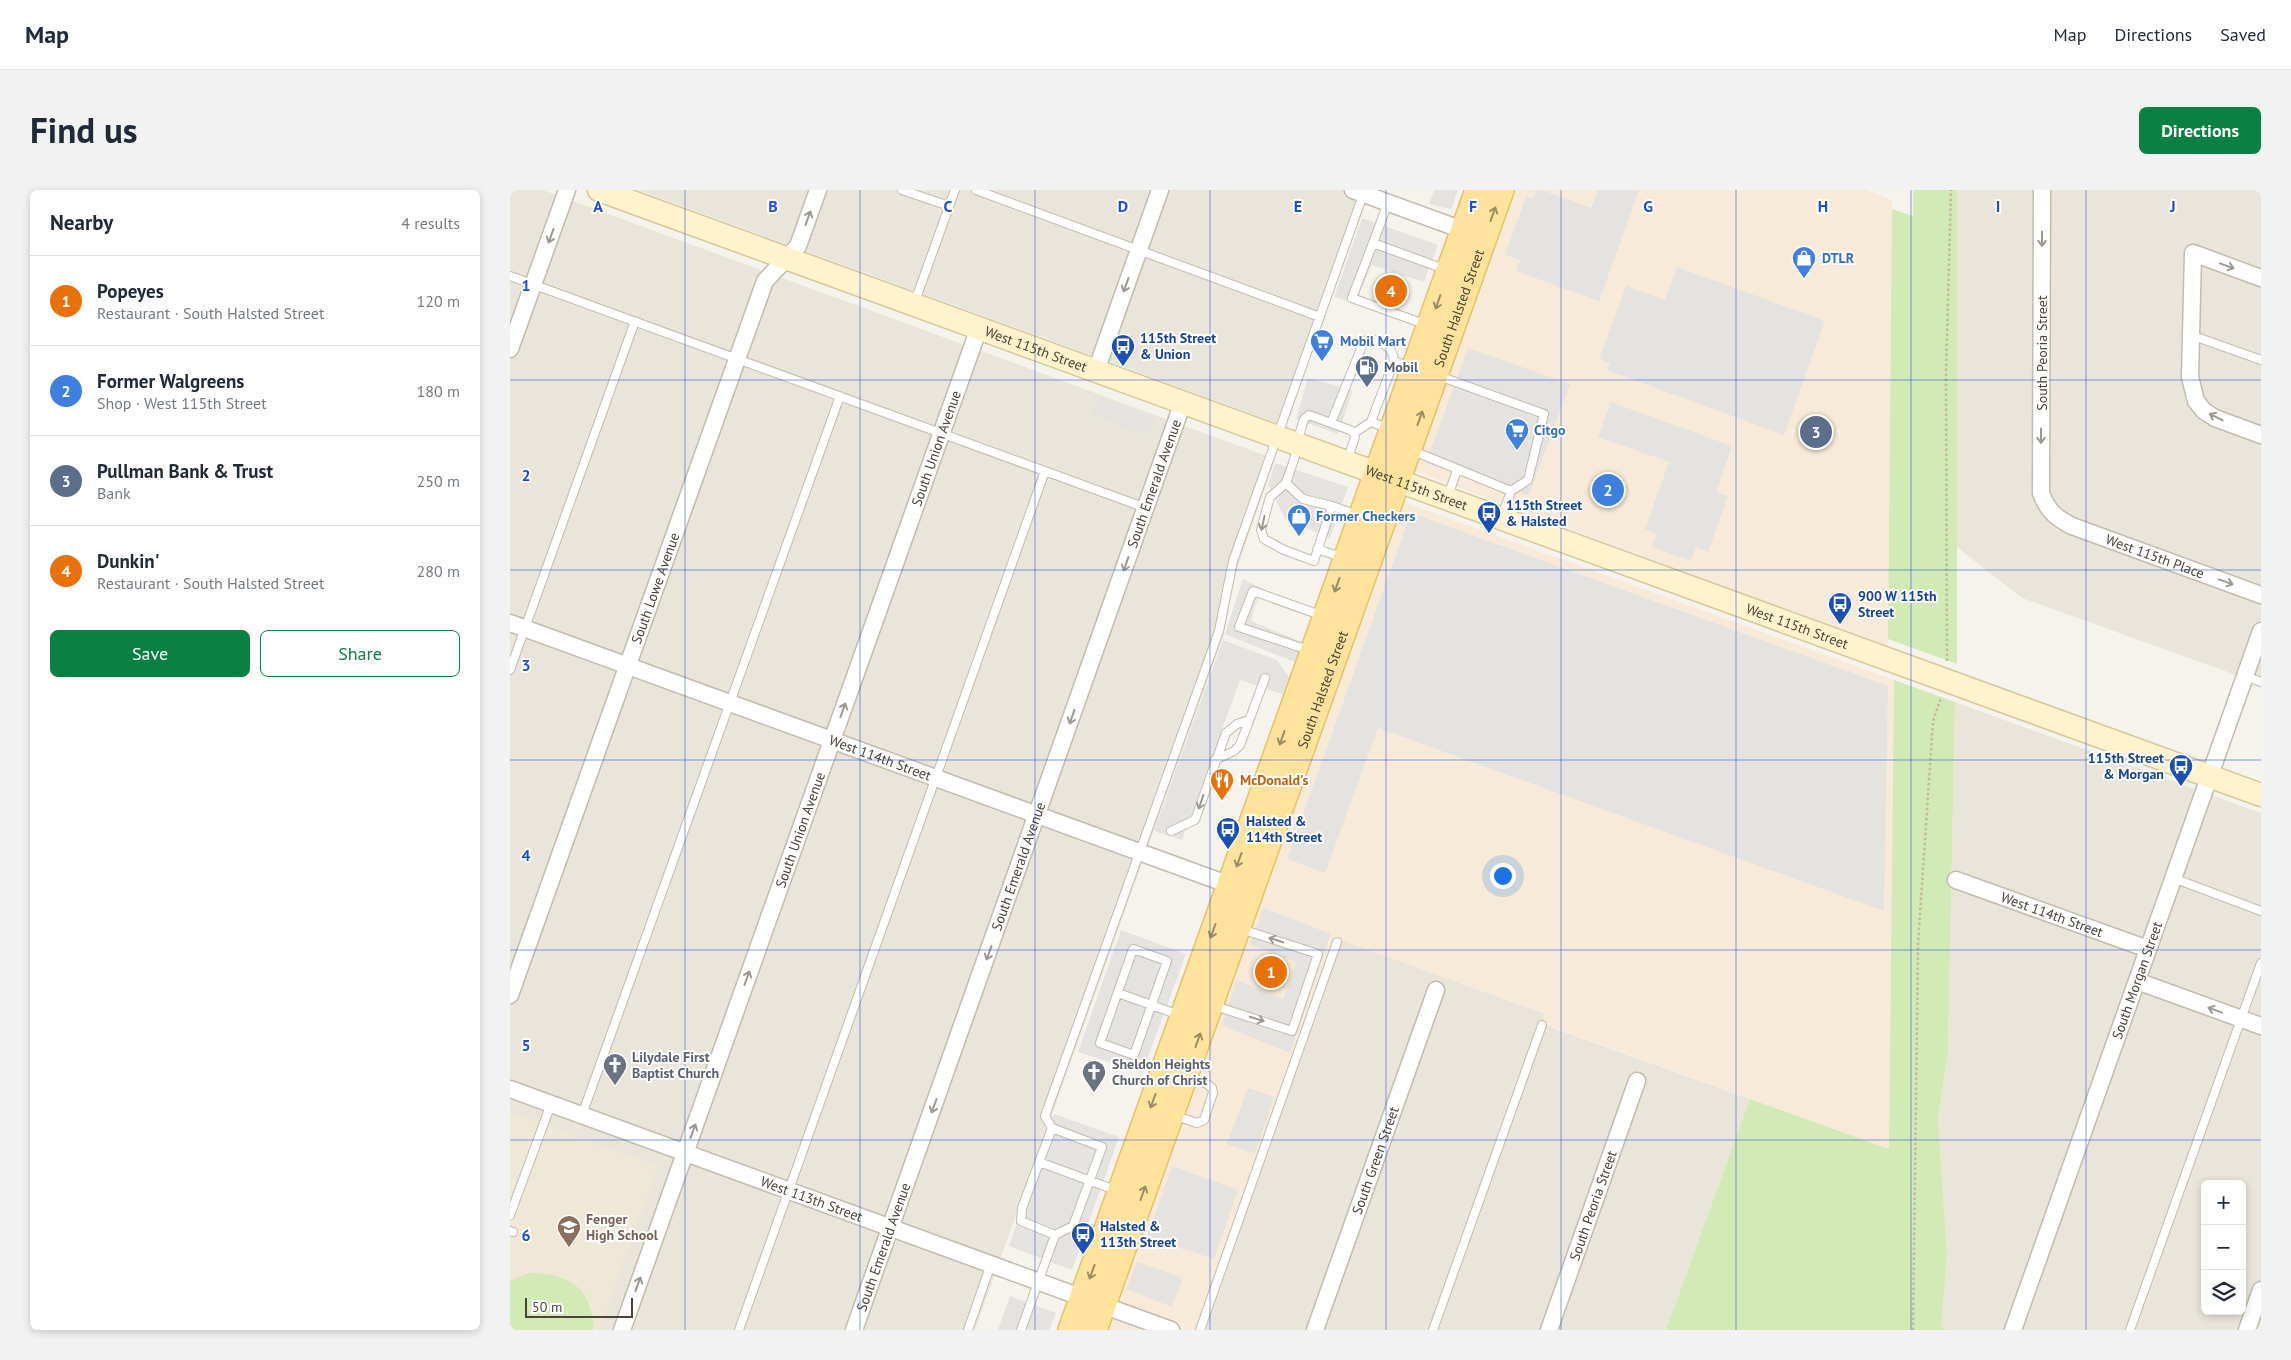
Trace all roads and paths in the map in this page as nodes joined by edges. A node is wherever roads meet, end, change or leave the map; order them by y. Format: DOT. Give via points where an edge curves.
graph roads {
  1 [pos="567,190"];
  2 [pos="600,190"];
  3 [pos="818,190"];
  4 [pos="902,190"];
  5 [pos="955,190"];
  6 [pos="976,190"];
  7 [pos="1160,190"];
  8 [pos="1478,190"];
  9 [pos="1501,190"];
  10 [pos="1951,190"];
  11 [pos="2042,190"];
  12 [pos="1361,191"];
  13 [pos="1388,203"];
  14 [pos="949,206"];
  15 [pos="1474,234"];
  16 [pos="1373,243"];
  17 [pos="1139,250"];
  18 [pos="786,258"];
  19 [pos="1449,271"];
  20 [pos="510,276"];
  21 [pos="2261,278"];
  22 [pos="533,284"];
  23 [pos="914,304"];
  24 [pos="1320,317"];
  25 [pos="635,322"];
  26 [pos="1430,326"];
  27 [pos="979,328"];
  28 [pos="2191,335"];
  29 [pos="510,349"];
  30 [pos="737,358"];
  31 [pos="2261,360"];
  32 [pos="1414,368"];
  33 [pos="1096,371"];
  34 [pos="840,396"];
  35 [pos="1183,402"];
  36 [pos="1331,423"];
  37 [pos="1382,426"];
  38 [pos="941,433"];
  39 [pos="1354,433"];
  40 [pos="2261,435"];
  41 [pos="1291,442"];
  42 [pos="1408,449"];
  43 [pos="1347,462"];
  44 [pos="1457,470"];
  45 [pos="1045,471"];
  46 [pos="1387,477"];
  47 [pos="1286,483"];
  48 [pos="1511,491"];
  49 [pos="1447,499"];
  50 [pos="1332,506"];
  51 [pos="1146,508"];
  52 [pos="2051,513"];
  53 [pos="1361,516"];
  54 [pos="1501,518"];
  55 [pos="1317,549"];
  56 [pos="1346,559"];
  57 [pos="2261,595"];
  58 [pos="1325,617"];
  59 [pos="517,626"];
  60 [pos="2261,631"];
  61 [pos="1313,651"];
  62 [pos="628,666"];
  63 [pos="1946,669"];
  64 [pos="510,670"];
  65 [pos="2245,676"];
  66 [pos="1265,678"];
  67 [pos="2261,682"];
  68 [pos="1941,699"];
  69 [pos="730,703"];
  70 [pos="1249,720"];
  71 [pos="832,740"];
  72 [pos="1215,760"];
  73 [pos="2210,776"];
  74 [pos="935,778"];
  75 [pos="2261,795"];
  76 [pos="1038,815"];
  77 [pos="1171,831"];
  78 [pos="1140,852"];
  79 [pos="2173,878"];
  80 [pos="1956,880"];
  81 [pos="1240,889"];
  82 [pos="2261,911"];
  83 [pos="1238,928"];
  84 [pos="1337,942"];
  85 [pos="2148,949"];
  86 [pos="2261,963"];
  87 [pos="2137,981"];
  88 [pos="1436,990"];
  89 [pos="1118,992"];
  90 [pos="510,995"];
  91 [pos="1152,1005"];
  92 [pos="1210,1005"];
  93 [pos="1183,1016"];
  94 [pos="2241,1019"];
  95 [pos="1542,1025"];
  96 [pos="2261,1026"];
  97 [pos="1185,1075"];
  98 [pos="1637,1081"];
  99 [pos="510,1089"];
  100 [pos="551,1104"];
  101 [pos="1171,1114"];
  102 [pos="582,1115"];
  103 [pos="1052,1128"];
  104 [pos="685,1153"];
  105 [pos="1039,1162"];
  106 [pos="1090,1180"];
  107 [pos="519,1190"];
  108 [pos="788,1190"];
  109 [pos="1120,1191"];
  110 [pos="528,1194"];
  111 [pos="510,1215"];
  112 [pos="890,1228"];
  113 [pos="1055,1235"];
  114 [pos="991,1264"];
  115 [pos="1038,1282"];
  116 [pos="2261,1290"];
  117 [pos="1092,1301"];
  118 [pos="622,1330"];
  119 [pos="738,1330"];
  120 [pos="854,1330"];
  121 [pos="968,1330"];
  122 [pos="1021,1330"];
  123 [pos="1071,1330"];
  124 [pos="1094,1330"];
  125 [pos="1171,1330"];
  126 [pos="1200,1330"];
  127 [pos="1315,1330"];
  128 [pos="1433,1330"];
  129 [pos="1549,1330"];
  130 [pos="1913,1330"];
  131 [pos="2013,1330"];
  132 [pos="2130,1330"];
  133 [pos="2247,1330"];
  1 -- 22 [label="street, one-way"];
  2 -- 18 [label="street, West 115th Street"];
  18 -- 3 [label="street, South Lowe Avenue, one-way" via="798,246"];
  4 -- 14 [label="lane"];
  5 -- 14 [label="lane"];
  6 -- 17 [label="lane"];
  7 -- 17 [label="street"];
  8 -- 15 [label="main road, South Halsted Street"];
  15 -- 9 [label="main road, South Halsted Street, one-way"];
  10 -- 63 [label="path" via="1946,374"];
  11 -- 52 [label="street, South Peoria Street, one-way" via="2041,493"];
  12 -- 13 [label="street"];
  12 -- 24 [label="lane"];
  13 -- 15 [label="street"];
  13 -- 16 [label="lane"];
  14 -- 23 [label="lane"];
  15 -- 19 [label="main road, South Halsted Street"];
  15 -- 32 [label="main road, South Halsted Street"];
  16 -- 19 [label="lane"];
  16 -- 26 [label="lane" via="1352,298"];
  17 -- 24 [label="lane"];
  17 -- 33 [label="street, one-way"];
  18 -- 23 [label="street, West 115th Street"];
  18 -- 30 [label="street, South Lowe Avenue" via="765,281"];
  19 -- 26 [label="main road, South Halsted Street, one-way"];
  20 -- 22 [label="lane"];
  28 -- 21 [label="street, one-way" via="2193,253"];
  22 -- 25 [label="lane"];
  22 -- 29 [label="street"];
  23 -- 27 [label="street, West 115th Street"];
  24 -- 41 [label="lane"];
  25 -- 30 [label="lane"];
  25 -- 59 [label="lane"];
  26 -- 32 [label="main road, South Halsted Street"];
  27 -- 33 [label="street, West 115th Street"];
  27 -- 38 [label="street, South Union Avenue"];
  28 -- 31 [label="lane"];
  40 -- 28 [label="street, one-way" via="2215,418 2196,401 2190,378"];
  30 -- 34 [label="lane"];
  30 -- 62 [label="street, South Lowe Avenue"];
  32 -- 36 [label="lane" via="1388,347 1372,339 1364,341"];
  32 -- 37 [label="main road, South Halsted Street"];
  42 -- 32 [label="main road, South Halsted Street, one-way"];
  32 -- 48 [label="lane" via="1544,414 1528,480"];
  33 -- 35 [label="street, West 115th Street"];
  34 -- 38 [label="lane"];
  34 -- 69 [label="lane"];
  35 -- 41 [label="street, West 115th Street"];
  35 -- 51 [label="street, South Emerald Avenue"];
  36 -- 39 [label="lane"];
  36 -- 41 [label="lane" via="1306,417"];
  37 -- 39 [label="lane"];
  37 -- 46 [label="main road, South Halsted Street"];
  38 -- 45 [label="lane"];
  71 -- 38 [label="street, South Union Avenue, one-way"];
  39 -- 43 [label="lane"];
  41 -- 43 [label="street, West 115th Street"];
  41 -- 47 [label="lane"];
  41 -- 78 [label="lane" via="1234,561 1219,631"];
  42 -- 44 [label="lane"];
  42 -- 46 [label="main road, South Halsted Street"];
  43 -- 46 [label="street, West 115th Street"];
  44 -- 48 [label="lane"];
  44 -- 49 [label="lane"];
  45 -- 51 [label="lane"];
  45 -- 74 [label="lane"];
  46 -- 49 [label="street, West 115th Street"];
  46 -- 53 [label="main road, South Halsted Street"];
  46 -- 81 [label="main road, South Halsted Street"];
  47 -- 50 [label="lane" via="1303,499"];
  47 -- 55 [label="lane, one-way" via="1270,497 1261,530 1264,539 1314,561"];
  48 -- 54 [label="lane"];
  49 -- 54 [label="street, West 115th Street"];
  50 -- 53 [label="lane"];
  50 -- 55 [label="lane"];
  51 -- 76 [label="street, South Emerald Avenue, one-way"];
  52 -- 57 [label="street, West 115th Place, one-way" via="2072,526"];
  53 -- 56 [label="main road, South Halsted Street"];
  54 -- 73 [label="street, West 115th Street"];
  55 -- 56 [label="lane"];
  56 -- 58 [label="main road, South Halsted Street, one-way"];
  58 -- 61 [label="main road, South Halsted Street"];
  58 -- 61 [label="lane" via="1253,591 1239,627"];
  59 -- 62 [label="street, West 114th Street"];
  59 -- 64 [label="lane"];
  60 -- 65 [label="street, South Morgan Street"];
  61 -- 81 [label="main road, South Halsted Street, one-way"];
  62 -- 69 [label="street, West 114th Street"];
  62 -- 90 [label="street, South Lowe Avenue"];
  65 -- 67 [label="lane"];
  65 -- 73 [label="street, South Morgan Street"];
  66 -- 70 [label="lane"];
  68 -- 130 [label="path" via="1933,721 1918,944"];
  69 -- 71 [label="street, West 114th Street"];
  69 -- 102 [label="lane"];
  70 -- 72 [label="lane" via="1226,733"];
  70 -- 72 [label="lane" via="1240,745"];
  71 -- 74 [label="street, West 114th Street"];
  104 -- 71 [label="street, South Union Avenue, one-way"];
  72 -- 77 [label="lane, one-way" via="1195,820"];
  73 -- 75 [label="street, West 115th Street"];
  73 -- 79 [label="street, South Morgan Street"];
  74 -- 76 [label="street, West 114th Street"];
  74 -- 108 [label="lane"];
  76 -- 78 [label="street, West 114th Street"];
  76 -- 112 [label="street, South Emerald Avenue, one-way"];
  78 -- 81 [label="street, West 114th Street"];
  78 -- 103 [label="lane" via="1045,1116"];
  79 -- 82 [label="lane"];
  79 -- 85 [label="street, South Morgan Street"];
  80 -- 85 [label="street, West 114th Street"];
  81 -- 83 [label="main road, South Halsted Street"];
  81 -- 93 [label="main road, South Halsted Street, one-way"];
  83 -- 92 [label="main road, South Halsted Street"];
  92 -- 83 [label="lane, one-way" via="1292,1030 1318,954"];
  84 -- 126 [label="lane"];
  85 -- 87 [label="street, South Morgan Street"];
  86 -- 94 [label="lane"];
  94 -- 87 [label="street, one-way"];
  87 -- 131 [label="street, South Morgan Street"];
  88 -- 127 [label="street, South Green Street"];
  89 -- 91 [label="lane"];
  89 -- 91 [label="lane" via="1133,948 1167,960"];
  89 -- 91 [label="lane" via="1100,1043 1134,1055"];
  91 -- 93 [label="lane"];
  97 -- 92 [label="main road, South Halsted Street, one-way"];
  93 -- 109 [label="main road, South Halsted Street, one-way"];
  94 -- 96 [label="street"];
  94 -- 132 [label="lane"];
  95 -- 128 [label="lane"];
  97 -- 101 [label="main road, South Halsted Street"];
  97 -- 101 [label="lane" via="1212,1088 1204,1120 1196,1123"];
  98 -- 129 [label="street, South Peoria Street"];
  99 -- 100 [label="street, West 113th Street"];
  100 -- 102 [label="street, West 113th Street"];
  100 -- 107 [label="lane" via="539,1150"];
  117 -- 101 [label="main road, South Halsted Street, one-way"];
  102 -- 104 [label="street, West 113th Street"];
  103 -- 105 [label="lane"];
  103 -- 106 [label="lane" via="1102,1147"];
  104 -- 108 [label="street, West 113th Street"];
  118 -- 104 [label="street, South Union Avenue, one-way"];
  105 -- 106 [label="lane"];
  105 -- 113 [label="lane" via="1022,1208 1021,1221"];
  106 -- 109 [label="lane"];
  106 -- 113 [label="lane" via="1073,1226"];
  107 -- 110 [label="lane"];
  107 -- 111 [label="lane"];
  108 -- 112 [label="street, West 113th Street"];
  108 -- 119 [label="lane"];
  109 -- 117 [label="main road, South Halsted Street, one-way"];
  112 -- 114 [label="street, West 113th Street"];
  112 -- 120 [label="street, South Emerald Avenue"];
  113 -- 115 [label="lane"];
  114 -- 115 [label="street, West 113th Street"];
  114 -- 121 [label="lane"];
  115 -- 117 [label="street, West 113th Street"];
  115 -- 122 [label="lane"];
  116 -- 133 [label="street"];
  117 -- 123 [label="main road, South Halsted Street"];
  117 -- 124 [label="main road, South Halsted Street"];
  117 -- 125 [label="street, West 113th Street"];
}
